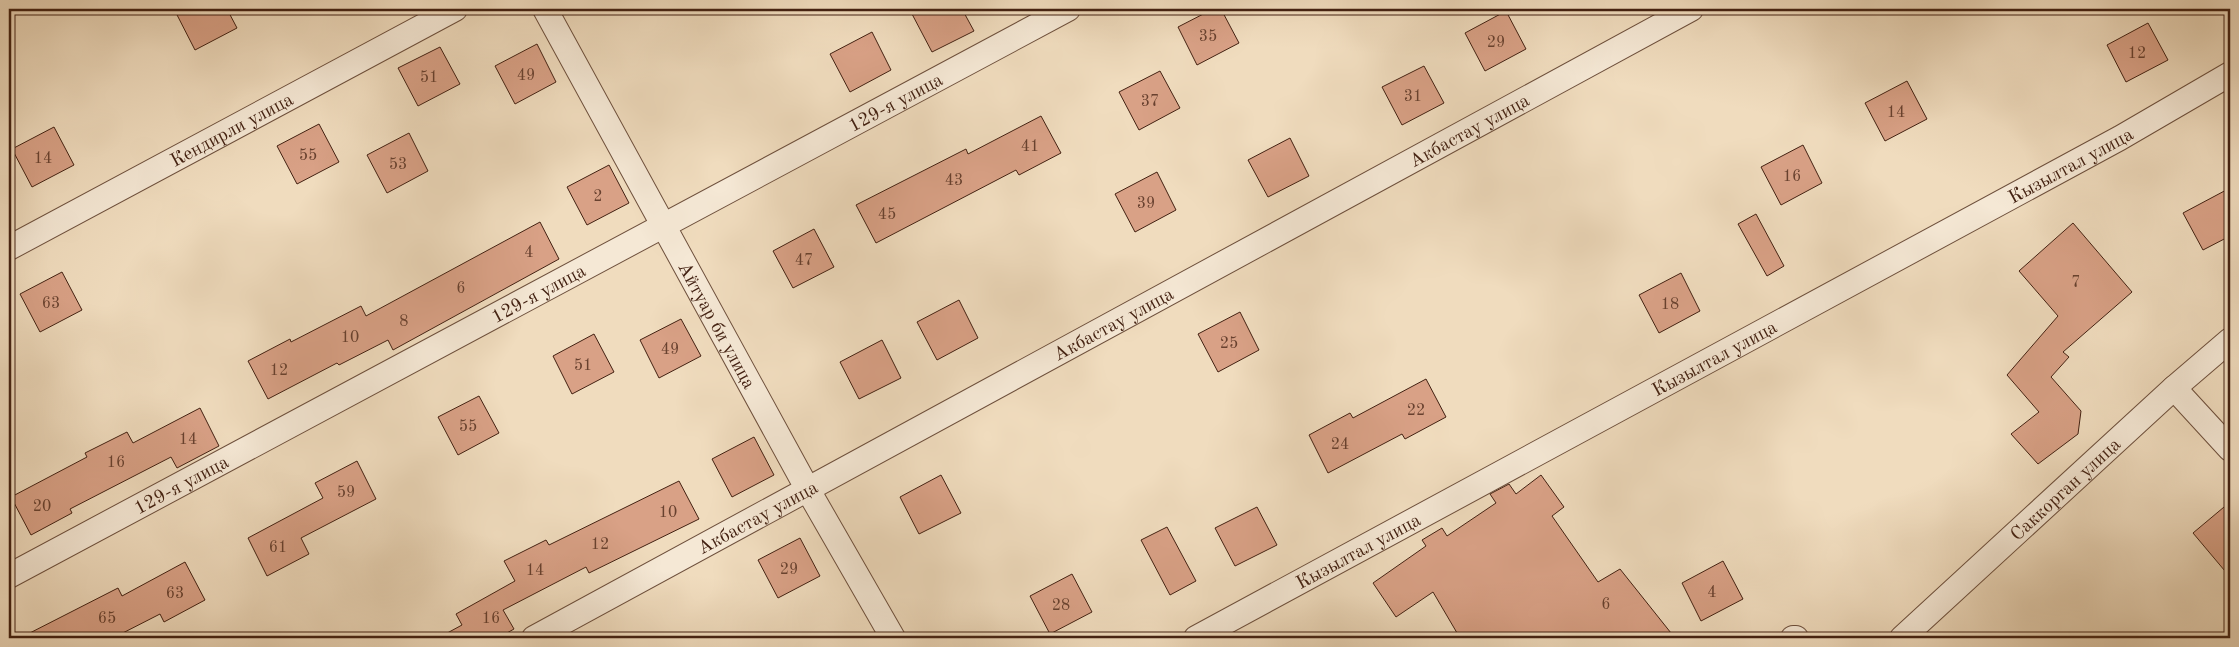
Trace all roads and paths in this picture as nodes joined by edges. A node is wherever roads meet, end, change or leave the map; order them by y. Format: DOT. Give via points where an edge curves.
graph roads {
  1 [pos="455,9"];
  2 [pos="545,9"];
  3 [pos="1068,9"];
  4 [pos="1691,9"];
  5 [pos="2230,74"];
  6 [pos="663,224"];
  7 [pos="9,248"];
  8 [pos="2230,340"];
  9 [pos="2174,388"];
  10 [pos="2230,449"];
  11 [pos="808,490"];
  12 [pos="9,576"];
  13 [pos="534,638"];
  14 [pos="893,638"];
  15 [pos="1196,638"];
  16 [pos="1902,638"];
  1 -- 7 [label="street, Кендирли улица"];
  2 -- 6 [label="street, Айтуар би улица"];
  3 -- 6 [label="street, 129-я улица"];
  4 -- 11 [label="street, Акбастау улица"];
  5 -- 15 [label="street, Кызылтал улица" via="2120,138"];
  6 -- 11 [label="street, Айтуар би улица"];
  6 -- 12 [label="street, 129-я улица"];
  8 -- 9 [label="street, Саккорган улица"];
  9 -- 10 [label="street"];
  9 -- 16 [label="street, Саккорган улица"];
  11 -- 13 [label="street, Акбастау улица"];
  11 -- 14 [label="street, Айтуар би улица"];
}
